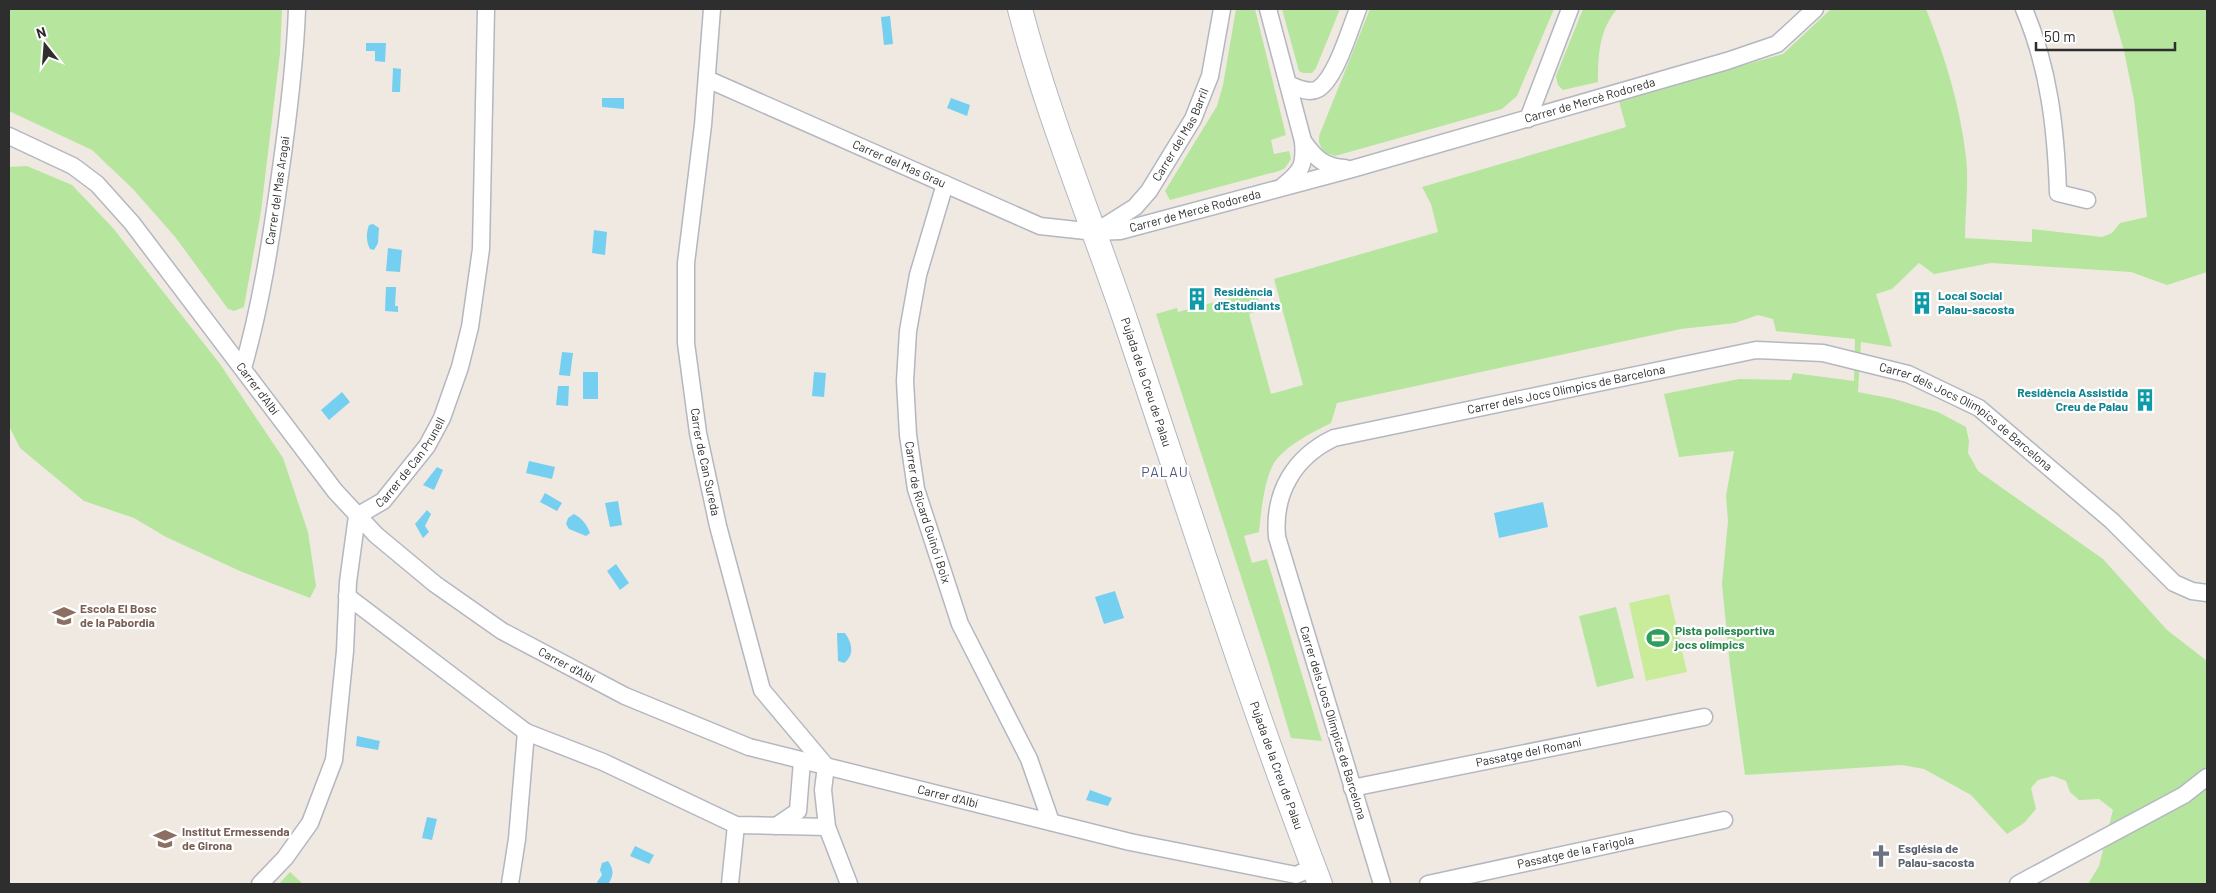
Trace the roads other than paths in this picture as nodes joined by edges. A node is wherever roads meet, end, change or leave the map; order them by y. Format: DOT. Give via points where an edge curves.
graph roads {
  1 [pos="297,9"];
  2 [pos="486,9"];
  3 [pos="712,9"];
  4 [pos="1020,9"];
  5 [pos="1222,9"];
  6 [pos="1268,9"];
  7 [pos="1358,9"];
  8 [pos="1570,9"];
  9 [pos="1815,9"];
  10 [pos="2024,9"];
  11 [pos="707,79"];
  12 [pos="1288,84"];
  13 [pos="1528,118"];
  14 [pos="9,136"];
  15 [pos="1303,141"];
  16 [pos="1352,169"];
  17 [pos="944,184"];
  18 [pos="1281,187"];
  19 [pos="2087,200"];
  20 [pos="1095,232"];
  21 [pos="243,368"];
  22 [pos="357,516"];
  23 [pos="2207,593"];
  24 [pos="347,596"];
  25 [pos="1704,717"];
  26 [pos="526,732"];
  27 [pos="802,761"];
  28 [pos="826,766"];
  29 [pos="2207,777"];
  30 [pos="1352,788"];
  31 [pos="1724,820"];
  32 [pos="1051,822"];
  33 [pos="736,825"];
  34 [pos="776,826"];
  35 [pos="827,827"];
  36 [pos="1317,876"];
  37 [pos="269,882"];
  38 [pos="510,884"];
  39 [pos="730,884"];
  40 [pos="848,884"];
  41 [pos="1382,884"];
  42 [pos="1428,884"];
  43 [pos="2018,884"];
  1 -- 21 [label="street, Carrer del Mas Aragai" via="296,62 270,248"];
  2 -- 22 [label="street, Carrer de Can Prunell" via="481,249 470,327 460,367 444,412 426,446 384,500"];
  3 -- 11 [label="street, Carrer de Can Sureda"];
  4 -- 20 [label="street, Pujada de la Creu de Palau"];
  5 -- 20 [label="street, Carrer del Mas Barril" via="1210,76 1193,119 1149,191 1135,207"];
  6 -- 12 [label="street"];
  7 -- 12 [label="street" via="1329,79 1317,90 1303,90"];
  8 -- 13 [label="street"];
  9 -- 13 [label="street, Carrer de Mercè Rodoreda" via="1777,44 1585,104"];
  10 -- 19 [label="street" via="2045,71 2053,114 2058,193"];
  11 -- 17 [label="street, Carrer del Mas Grau"];
  11 -- 28 [label="street, Carrer de Can Sureda" via="686,263 686,343 698,433 718,526 762,690"];
  12 -- 15 [label="street"];
  13 -- 16 [label="street, Carrer de Mercè Rodoreda"];
  14 -- 21 [label="street, Carrer d'Albí" via="73,166 97,184 132,223"];
  15 -- 16 [label="street, Carrer de Mercè Rodoreda" via="1324,165"];
  15 -- 18 [label="street" via="1305,159 1302,166"];
  16 -- 18 [label="street, Carrer de Mercè Rodoreda"];
  17 -- 20 [label="street, Carrer del Mas Grau" via="1040,226"];
  17 -- 32 [label="street, Carrer de Ricard Guinó i Boix" via="918,275 908,331 905,381 916,489 960,624 1029,759"];
  18 -- 20 [label="street, Carrer de Mercè Rodoreda" via="1120,231"];
  20 -- 36 [label="street, Pujada de la Creu de Palau" via="1278,775"];
  21 -- 22 [label="street, Carrer d'Albí"];
  22 -- 24 [label="street"];
  22 -- 27 [label="street, Carrer d'Albí" via="435,584 502,631 626,696 749,747"];
  23 -- 30 [label="street, Carrer dels Jocs Olímpics de Barcelona" via="2174,583 2112,522 1979,408 1908,374 1823,353 1756,350 1350,433 1319,445 1301,461 1283,488 1276,520 1279,545"];
  24 -- 26 [label="street"];
  24 -- 37 [label="street" via="346,651 334,760 310,823"];
  25 -- 30 [label="street, Passatge del Romaní"];
  26 -- 33 [label="street" via="603,762"];
  26 -- 38 [label="street"];
  27 -- 28 [label="street, Carrer d'Albí"];
  27 -- 34 [label="street" via="798,811"];
  28 -- 32 [label="street, Carrer d'Albí"];
  28 -- 35 [label="street" via="823,790"];
  29 -- 43 [label="street" via="2184,795"];
  30 -- 41 [label="street, Carrer dels Jocs Olímpics de Barcelona"];
  31 -- 42 [label="street, Passatge de la Farigola"];
  32 -- 36 [label="street, Carrer d'Albí" via="1130,842 1296,875"];
  33 -- 34 [label="street"];
  33 -- 39 [label="street"];
  34 -- 35 [label="street"];
  35 -- 40 [label="street"];
}
